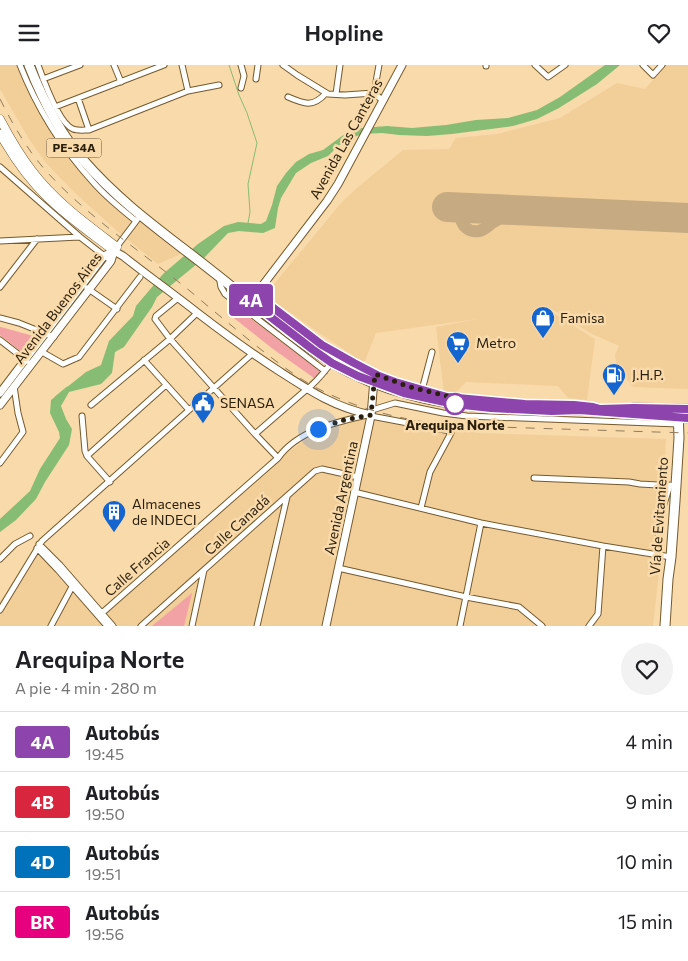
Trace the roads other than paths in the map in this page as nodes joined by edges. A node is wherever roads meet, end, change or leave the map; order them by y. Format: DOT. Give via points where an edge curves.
graph roads {
  1 [pos="20,65"];
  2 [pos="29,65"];
  3 [pos="38,65"];
  4 [pos="80,65"];
  5 [pos="114,65"];
  6 [pos="164,65"];
  7 [pos="182,65"];
  8 [pos="241,65"];
  9 [pos="258,65"];
  10 [pos="283,65"];
  11 [pos="340,65"];
  12 [pos="379,65"];
  13 [pos="402,65"];
  14 [pos="535,65"];
  15 [pos="565,65"];
  16 [pos="643,65"];
  17 [pos="662,65"];
  18 [pos="71,67"];
  19 [pos="148,68"];
  20 [pos="43,79"];
  21 [pos="256,79"];
  22 [pos="121,82"];
  23 [pos="219,85"];
  24 [pos="241,88"];
  25 [pos="188,91"];
  26 [pos="326,93"];
  27 [pos="374,93"];
  28 [pos="336,95"];
  29 [pos="288,97"];
  30 [pos="78,98"];
  31 [pos="382,100"];
  32 [pos="55,107"];
  33 [pos="0,119"];
  34 [pos="89,129"];
  35 [pos="0,134"];
  36 [pos="0,167"];
  37 [pos="138,219"];
  38 [pos="80,237"];
  39 [pos="37,239"];
  40 [pos="0,241"];
  41 [pos="115,249"];
  42 [pos="104,256"];
  43 [pos="112,261"];
  44 [pos="218,276"];
  45 [pos="140,277"];
  46 [pos="82,285"];
  47 [pos="0,287"];
  48 [pos="90,289"];
  49 [pos="175,296"];
  50 [pos="252,298"];
  51 [pos="238,305"];
  52 [pos="117,309"];
  53 [pos="197,313"];
  54 [pos="0,318"];
  55 [pos="46,333"];
  56 [pos="54,337"];
  57 [pos="170,339"];
  58 [pos="0,341"];
  59 [pos="42,351"];
  60 [pos="432,352"];
  61 [pos="252,354"];
  62 [pos="25,360"];
  63 [pos="144,360"];
  64 [pos="332,363"];
  65 [pos="32,365"];
  66 [pos="325,371"];
  67 [pos="374,379"];
  68 [pos="166,385"];
  69 [pos="14,386"];
  70 [pos="214,388"];
  71 [pos="307,389"];
  72 [pos="422,390"];
  73 [pos="0,393"];
  74 [pos="447,400"];
  75 [pos="0,405"];
  76 [pos="91,405"];
  77 [pos="594,409"];
  78 [pos="189,410"];
  79 [pos="371,413"];
  80 [pos="82,416"];
  81 [pos="683,416"];
  82 [pos="256,435"];
  83 [pos="283,451"];
  84 [pos="273,452"];
  85 [pos="86,456"];
  86 [pos="278,458"];
  87 [pos="0,463"];
  88 [pos="358,477"];
  89 [pos="534,479"];
  90 [pos="110,481"];
  91 [pos="673,485"];
  92 [pos="354,492"];
  93 [pos="288,496"];
  94 [pos="273,507"];
  95 [pos="421,508"];
  96 [pos="282,514"];
  97 [pos="482,523"];
  98 [pos="30,536"];
  99 [pos="38,546"];
  100 [pos="603,546"];
  101 [pos="658,555"];
  102 [pos="671,557"];
  103 [pos="0,559"];
  104 [pos="204,569"];
  105 [pos="338,569"];
  106 [pos="74,584"];
  107 [pos="466,597"];
  108 [pos="0,610"];
  109 [pos="102,613"];
  110 [pos="51,626"];
  111 [pos="107,626"];
  112 [pos="113,626"];
  113 [pos="141,626"];
  114 [pos="192,626"];
  115 [pos="257,626"];
  116 [pos="326,626"];
  117 [pos="460,626"];
  118 [pos="542,626"];
  119 [pos="589,626"];
  120 [pos="666,626"];
  1 -- 37 [label="street" via="37,102 69,155 94,183"];
  2 -- 37 [label="highway, PE-34A" via="39,90 72,145"];
  3 -- 20 [label="street"];
  4 -- 18 [label="street"];
  5 -- 22 [label="street"];
  6 -- 19 [label="street"];
  7 -- 25 [label="street"];
  8 -- 24 [label="street" via="244,75"];
  9 -- 21 [label="street"];
  10 -- 26 [label="street"];
  11 -- 28 [label="street"];
  12 -- 27 [label="street"];
  13 -- 31 [label="street, Avenida Las Canteras"];
  14 -- 15 [label="street" via="548,77"];
  16 -- 17 [label="street" via="652,75"];
  18 -- 20 [label="street"];
  19 -- 22 [label="street"];
  20 -- 32 [label="street"];
  22 -- 30 [label="street"];
  23 -- 25 [label="street"];
  25 -- 34 [label="street"];
  26 -- 28 [label="street"];
  26 -- 29 [label="street" via="311,103"];
  27 -- 28 [label="street"];
  27 -- 31 [label="street"];
  30 -- 32 [label="street"];
  30 -- 34 [label="street"];
  31 -- 50 [label="street, Avenida Las Canteras" via="338,185"];
  32 -- 34 [label="street" via="70,127"];
  33 -- 41 [label="main road" via="20,155 49,191"];
  35 -- 41 [label="main road" via="29,178 48,199"];
  36 -- 38 [label="street"];
  37 -- 41 [label="street"];
  37 -- 44 [label="highway, PE-34A"];
  38 -- 39 [label="street"];
  38 -- 42 [label="street"];
  39 -- 40 [label="street"];
  39 -- 47 [label="street"];
  41 -- 42 [label="street, Avenida Buenos Aires"];
  41 -- 43 [label="street, Avenida Buenos Aires"];
  41 -- 49 [label="street"];
  42 -- 43 [label="street"];
  42 -- 46 [label="street, Avenida Buenos Aires"];
  43 -- 48 [label="street, Avenida Buenos Aires"];
  44 -- 50 [label="highway, PE-34A"];
  44 -- 51 [label="street" via="225,294"];
  45 -- 52 [label="street"];
  46 -- 48 [label="street"];
  46 -- 55 [label="street, Avenida Buenos Aires"];
  48 -- 52 [label="street"];
  48 -- 56 [label="street, Avenida Buenos Aires"];
  49 -- 53 [label="street"];
  49 -- 57 [label="street" via="154,317"];
  50 -- 51 [label="street"];
  50 -- 64 [label="highway, PE-34A"];
  50 -- 67 [label="street"];
  51 -- 66 [label="street"];
  52 -- 59 [label="street" via="79,357 63,364"];
  53 -- 57 [label="street"];
  53 -- 61 [label="street"];
  54 -- 55 [label="street"];
  55 -- 56 [label="street"];
  55 -- 62 [label="street, Avenida Buenos Aires"];
  56 -- 59 [label="street, Avenida Buenos Aires"];
  57 -- 63 [label="street"];
  57 -- 70 [label="street"];
  58 -- 62 [label="street"];
  59 -- 65 [label="street, Avenida Buenos Aires"];
  60 -- 72 [label="street"];
  61 -- 70 [label="street"];
  61 -- 71 [label="street"];
  62 -- 65 [label="street"];
  62 -- 73 [label="street, Avenida Buenos Aires"];
  63 -- 68 [label="street"];
  63 -- 76 [label="street"];
  64 -- 66 [label="street"];
  64 -- 67 [label="highway, PE-34A"];
  65 -- 69 [label="street, Avenida Buenos Aires"];
  66 -- 71 [label="street"];
  67 -- 72 [label="street"];
  67 -- 74 [label="highway, PE-34A" via="404,393"];
  67 -- 79 [label="street, Avenida Argentina"];
  68 -- 78 [label="street"];
  68 -- 85 [label="street"];
  69 -- 75 [label="street, Avenida Buenos Aires"];
  69 -- 87 [label="street" via="24,432"];
  70 -- 78 [label="street"];
  70 -- 82 [label="street"];
  71 -- 79 [label="street" via="328,401"];
  71 -- 82 [label="street"];
  72 -- 74 [label="street"];
  74 -- 77 [label="highway, PE-34A" via="517,409"];
  77 -- 81 [label="highway, PE-34A"];
  77 -- 81 [label="highway, PE-34A" via="634,408"];
  78 -- 90 [label="street"];
  79 -- 81 [label="street" via="395,403 466,416"];
  79 -- 83 [label="street" via="318,429"];
  79 -- 88 [label="street, Avenida Argentina"];
  79 -- 95 [label="street" via="450,431 430,472"];
  80 -- 85 [label="street"];
  81 -- 91 [label="highway, Vía de Evitamiento"];
  82 -- 84 [label="street"];
  83 -- 84 [label="street"];
  83 -- 86 [label="street, Calle Francia"];
  84 -- 86 [label="street"];
  85 -- 90 [label="street"];
  86 -- 109 [label="street, Calle Francia"];
  88 -- 92 [label="street, Avenida Argentina"];
  88 -- 93 [label="street, Calle Canadá" via="318,470"];
  89 -- 91 [label="street"];
  90 -- 99 [label="street"];
  91 -- 101 [label="street" via="659,512"];
  91 -- 102 [label="highway, Vía de Evitamiento"];
  92 -- 95 [label="street"];
  92 -- 105 [label="street, Avenida Argentina"];
  93 -- 94 [label="street, Calle Canadá"];
  93 -- 96 [label="street"];
  94 -- 96 [label="street"];
  94 -- 104 [label="street, Calle Canadá"];
  95 -- 97 [label="street"];
  96 -- 115 [label="street"];
  97 -- 100 [label="street"];
  97 -- 107 [label="street"];
  98 -- 103 [label="street" via="15,544"];
  99 -- 106 [label="street" via="45,549"];
  99 -- 108 [label="street"];
  100 -- 101 [label="street"];
  100 -- 119 [label="street" via="598,614"];
  101 -- 102 [label="street"];
  102 -- 120 [label="highway, Vía de Evitamiento"];
  104 -- 113 [label="street, Calle Canadá"];
  104 -- 114 [label="street"];
  105 -- 107 [label="street"];
  105 -- 116 [label="street, Avenida Argentina"];
  106 -- 109 [label="street"];
  106 -- 110 [label="street"];
  106 -- 111 [label="street"];
  107 -- 117 [label="street"];
  107 -- 118 [label="street" via="519,607"];
  109 -- 112 [label="street"];
}
